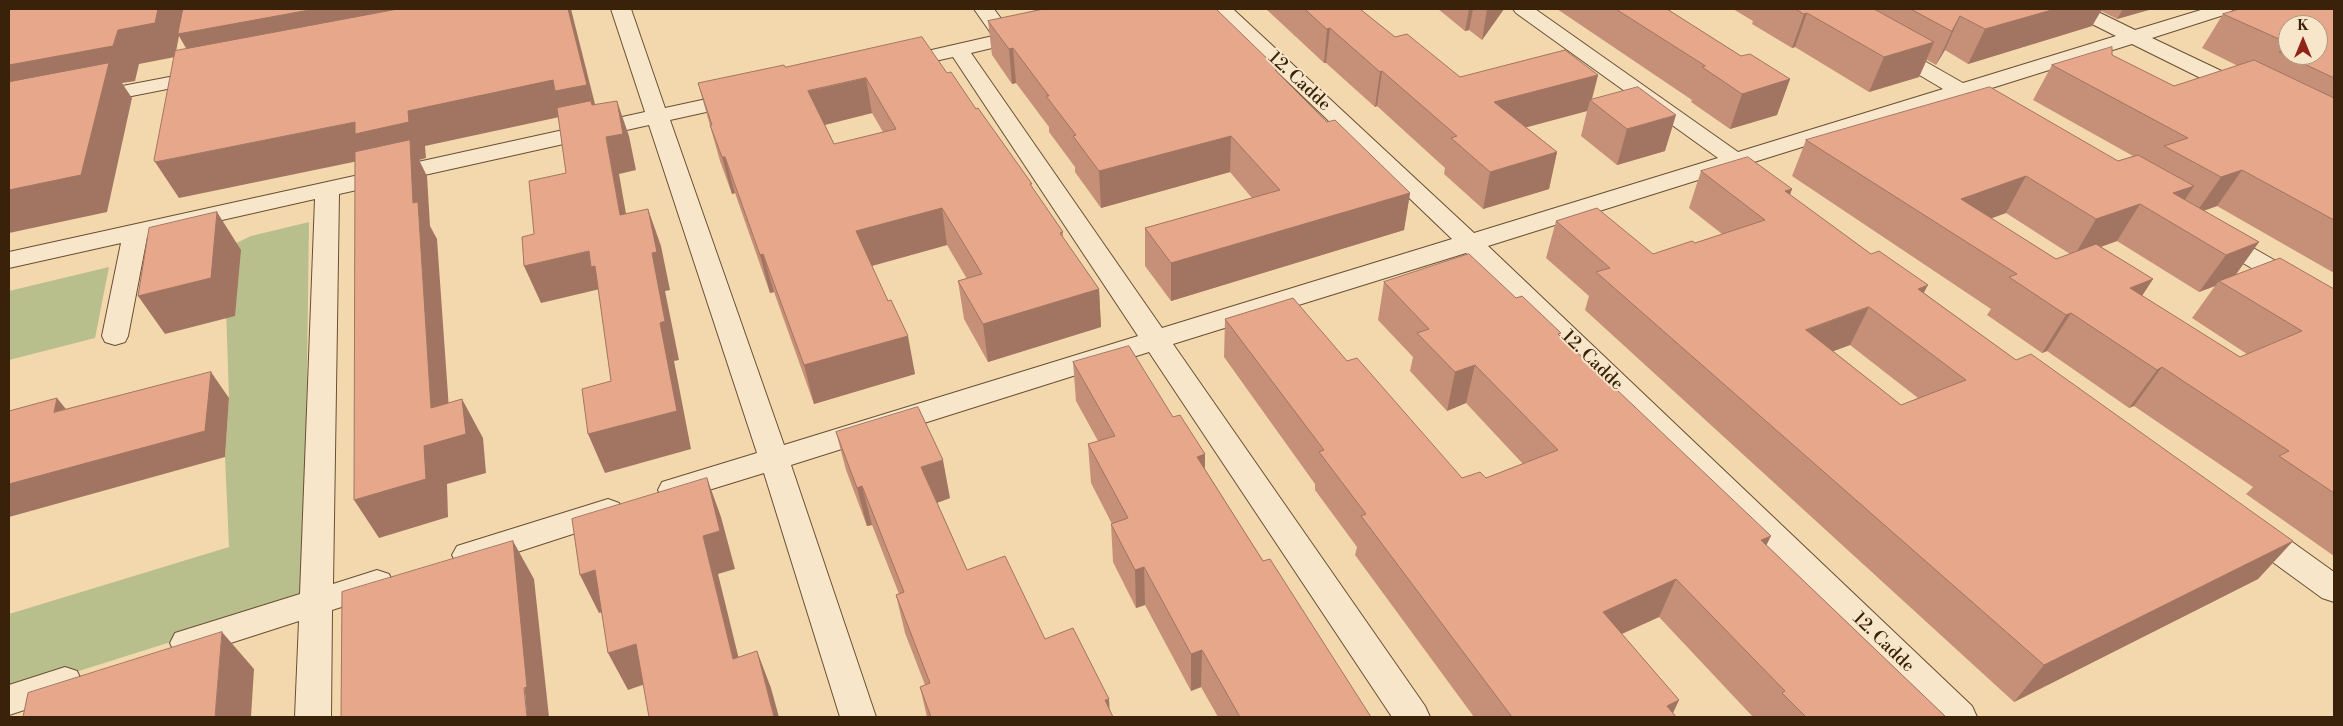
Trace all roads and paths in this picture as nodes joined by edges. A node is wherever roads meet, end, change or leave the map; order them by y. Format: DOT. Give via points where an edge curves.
graph roads {
  1 [pos="622,9"];
  2 [pos="984,9"];
  3 [pos="1222,9"];
  4 [pos="1523,9"];
  5 [pos="2077,9"];
  6 [pos="2223,9"];
  7 [pos="1045,30"];
  8 [pos="2134,37"];
  9 [pos="1869,38"];
  10 [pos="1006,39"];
  11 [pos="958,50"];
  12 [pos="880,67"];
  13 [pos="224,72"];
  14 [pos="1962,91"];
  15 [pos="755,94"];
  16 [pos="2264,101"];
  17 [pos="68,103"];
  18 [pos="1988,106"];
  19 [pos="658,116"];
  20 [pos="1736,161"];
  21 [pos="1768,184"];
  22 [pos="327,190"];
  23 [pos="2196,225"];
  24 [pos="136,232"];
  25 [pos="1471,244"];
  26 [pos="9,260"];
  27 [pos="2334,305"];
  28 [pos="115,336"];
  29 [pos="1156,340"];
  30 [pos="774,458"];
  31 [pos="2229,514"];
  32 [pos="446,562"];
  33 [pos="400,576"];
  34 [pos="2334,589"];
  35 [pos="315,603"];
  36 [pos="167,650"];
  37 [pos="92,673"];
  38 [pos="9,700"];
  39 [pos="313,717"];
  40 [pos="858,717"];
  41 [pos="1412,717"];
  42 [pos="1959,717"];
  1 -- 19 [label="street"];
  2 -- 10 [label="street"];
  3 -- 25 [label="street, 12. Cadde"];
  4 -- 20 [label="street"];
  5 -- 8 [label="street"];
  6 -- 8 [label="street"];
  7 -- 10 [label="street"];
  8 -- 14 [label="street"];
  8 -- 16 [label="street"];
  9 -- 14 [label="street"];
  10 -- 11 [label="street"];
  11 -- 12 [label="street"];
  11 -- 29 [label="street"];
  13 -- 17 [label="street"];
  14 -- 18 [label="street"];
  14 -- 20 [label="street"];
  15 -- 19 [label="street"];
  19 -- 22 [label="street"];
  19 -- 30 [label="street"];
  20 -- 21 [label="street"];
  20 -- 25 [label="street"];
  22 -- 24 [label="street"];
  22 -- 35 [label="street"];
  23 -- 27 [label="street"];
  24 -- 26 [label="street"];
  24 -- 28 [label="street"];
  25 -- 29 [label="street"];
  25 -- 42 [label="street, 12. Cadde"];
  29 -- 30 [label="street"];
  29 -- 41 [label="street"];
  30 -- 32 [label="street"];
  30 -- 40 [label="street"];
  31 -- 34 [label="street"];
  33 -- 35 [label="street"];
  35 -- 36 [label="street"];
  35 -- 39 [label="street"];
  37 -- 38 [label="street"];
}
